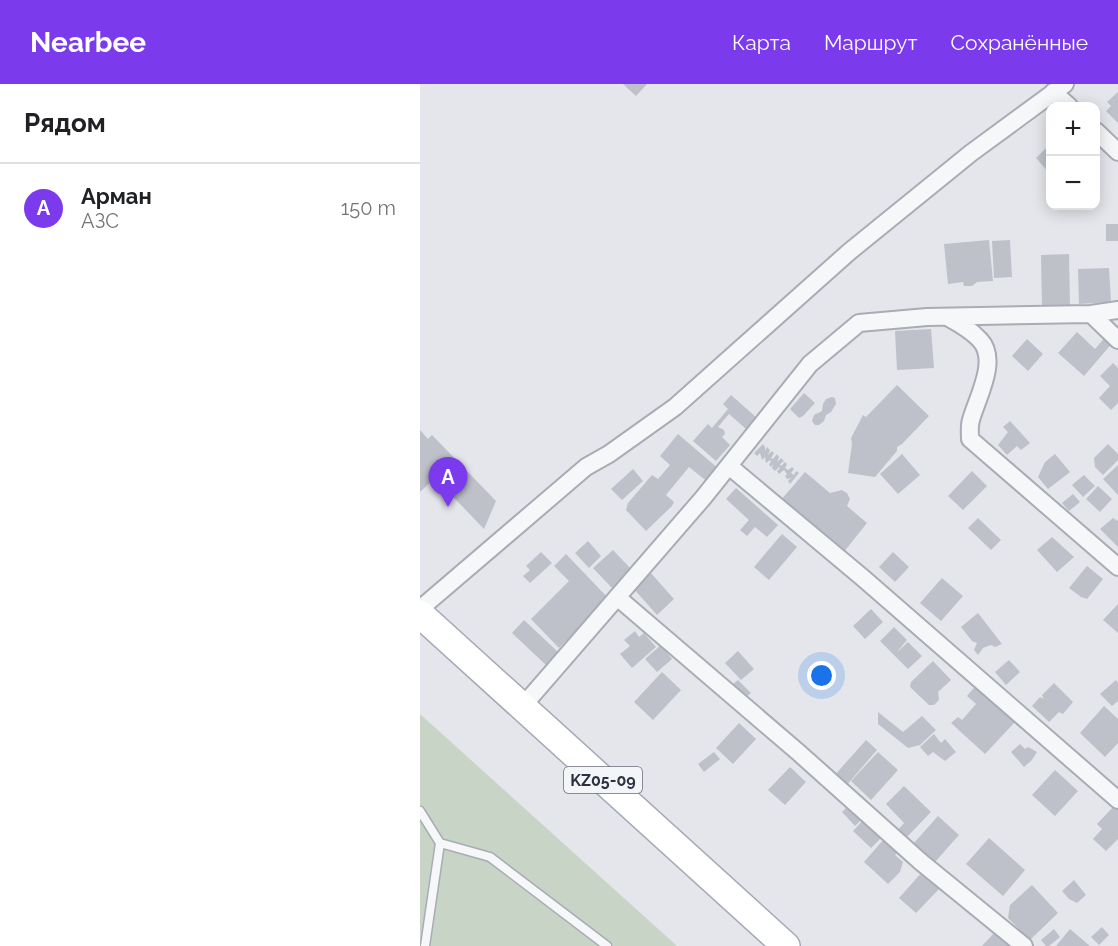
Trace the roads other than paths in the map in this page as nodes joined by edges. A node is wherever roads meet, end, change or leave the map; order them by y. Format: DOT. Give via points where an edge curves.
graph roads {
  1 [pos="1059,88"];
  2 [pos="1067,102"];
  3 [pos="1100,136"];
  4 [pos="1118,152"];
  5 [pos="1118,310"];
  6 [pos="1091,314"];
  7 [pos="948,318"];
  8 [pos="1118,340"];
  9 [pos="729,466"];
  10 [pos="1118,567"];
  11 [pos="617,597"];
  12 [pos="420,609"];
  13 [pos="420,614"];
  14 [pos="522,707"];
  15 [pos="1118,800"];
  16 [pos="420,811"];
  17 [pos="440,843"];
  18 [pos="425,946"];
  19 [pos="607,946"];
  20 [pos="786,946"];
  21 [pos="1024,946"];
  1 -- 2 [label="street"];
  1 -- 12 [label="street" via="849,252 675,407 586,467"];
  3 -- 4 [label="street"];
  5 -- 6 [label="street"];
  6 -- 7 [label="street"];
  6 -- 8 [label="street"];
  7 -- 9 [label="street" via="859,323 810,363"];
  7 -- 10 [label="street" via="982,342 989,360 970,423 970,439"];
  9 -- 11 [label="street"];
  9 -- 15 [label="street"];
  11 -- 14 [label="street"];
  11 -- 21 [label="street" via="921,862"];
  13 -- 14 [label="main road, KZ05-09"];
  14 -- 20 [label="main road, KZ05-09"];
  16 -- 17 [label="lane"];
  17 -- 18 [label="lane"];
  17 -- 19 [label="lane" via="490,857"];
}
